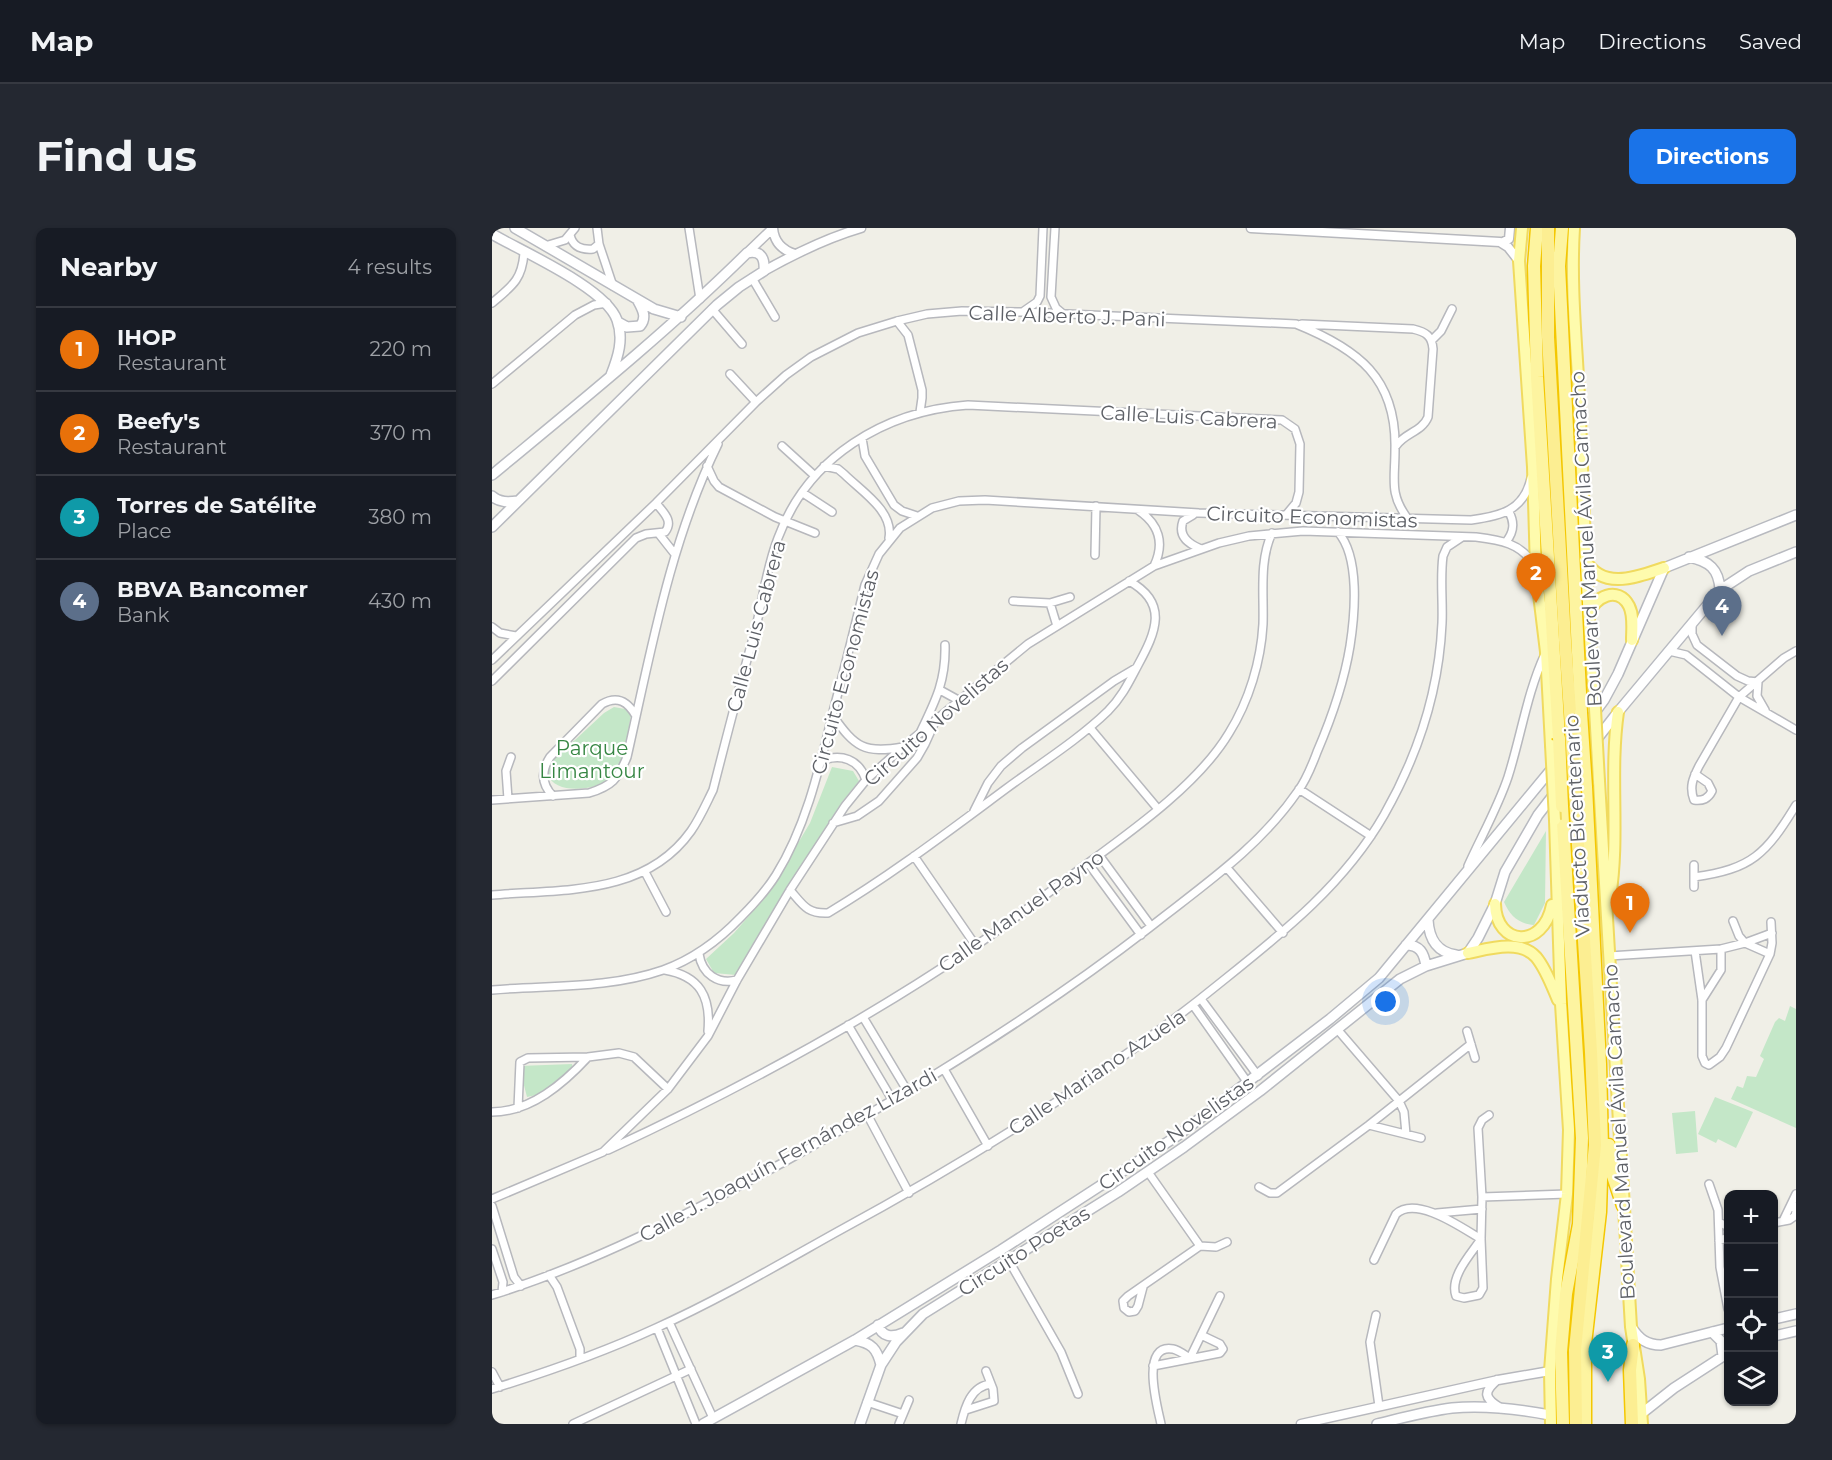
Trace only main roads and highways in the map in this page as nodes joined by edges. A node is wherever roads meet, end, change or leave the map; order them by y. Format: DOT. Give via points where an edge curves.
graph roads {
  1 [pos="515,228"];
  2 [pos="1522,228"];
  3 [pos="1537,228"];
  4 [pos="1548,228"];
  5 [pos="1562,228"];
  6 [pos="1574,228"];
  7 [pos="493,236"];
  8 [pos="638,301"];
  9 [pos="681,317"];
  10 [pos="618,322"];
  11 [pos="610,377"];
  12 [pos="492,475"];
  13 [pos="492,496"];
  14 [pos="518,501"];
  15 [pos="1795,516"];
  16 [pos="492,527"];
  17 [pos="1796,552"];
  18 [pos="1689,557"];
  19 [pos="1585,560"];
  20 [pos="1664,568"];
  21 [pos="1720,590"];
  22 [pos="1588,618"];
  23 [pos="1632,640"];
  24 [pos="1618,712"];
  25 [pos="1555,742"];
  26 [pos="1556,890"];
  27 [pos="1495,904"];
  28 [pos="1607,918"];
  29 [pos="1428,920"];
  30 [pos="1406,945"];
  31 [pos="1468,953"];
  32 [pos="1456,955"];
  33 [pos="1426,966"];
  34 [pos="1561,1004"];
  35 [pos="1600,1064"];
  36 [pos="1623,1206"];
  37 [pos="1796,1314"];
  38 [pos="1778,1318"];
  39 [pos="878,1325"];
  40 [pos="1631,1327"];
  41 [pos="1724,1329"];
  42 [pos="1796,1331"];
  43 [pos="1712,1332"];
  44 [pos="904,1333"];
  45 [pos="1778,1335"];
  46 [pos="855,1340"];
  47 [pos="1633,1345"];
  48 [pos="1725,1352"];
  49 [pos="1724,1356"];
  50 [pos="881,1365"];
  51 [pos="1551,1419"];
  52 [pos="1641,1419"];
  53 [pos="703,1424"];
  54 [pos="860,1424"];
  55 [pos="1377,1424"];
  56 [pos="1563,1424"];
  57 [pos="1576,1424"];
  58 [pos="1585,1424"];
  59 [pos="1632,1424"];
  1 -- 8 [label="main road"];
  2 -- 25 [label="main road, Boulevard Manuel Ávila Camacho" via="1519,261 1536,570"];
  3 -- 25 [label="highway, Boulevard Manuel Ávila Camacho" via="1534,266"];
  4 -- 57 [label="highway, Viaducto Bicentenario, bridge" via="1548,337 1594,1144 1575,1350"];
  5 -- 35 [label="highway, Boulevard Manuel Ávila Camacho, bridge" via="1559,266"];
  6 -- 19 [label="main road, Boulevard Manuel Ávila Camacho" via="1572,265"];
  7 -- 10 [label="main road" via="591,291 607,303"];
  8 -- 9 [label="main road"];
  8 -- 10 [label="main road" via="644,316 640,326 627,327"];
  9 -- 11 [label="main road"];
  9 -- 14 [label="main road" via="747,253 762,256 764,271 712,309"];
  10 -- 11 [label="main road" via="620,353"];
  11 -- 12 [label="main road"];
  13 -- 14 [label="main road"];
  14 -- 16 [label="main road"];
  15 -- 18 [label="main road"];
  17 -- 21 [label="main road" via="1749,571"];
  18 -- 20 [label="main road"];
  18 -- 21 [label="main road" via="1711,565"];
  19 -- 20 [label="main road" via="1598,574 1615,579 1638,577"];
  19 -- 22 [label="main road, Boulevard Manuel Ávila Camacho"];
  20 -- 23 [label="main road"];
  21 -- 24 [label="main road"];
  22 -- 23 [label="main road" via="1598,599 1613,595 1622,598 1631,612"];
  22 -- 28 [label="main road, Boulevard Manuel Ávila Camacho, bridge"];
  23 -- 29 [label="main road, Circuito Novelistas" via="1604,699 1540,786"];
  24 -- 27 [label="main road" via="1538,815 1505,872"];
  24 -- 28 [label="main road" via="1614,744 1614,873"];
  25 -- 26 [label="main road, Boulevard Manuel Ávila Camacho, bridge"];
  25 -- 56 [label="highway, Boulevard Manuel Ávila Camacho, bridge" via="1582,1138 1579,1224 1566,1294 1561,1352"];
  26 -- 27 [label="main road" via="1547,923 1529,937 1507,932 1498,921"];
  26 -- 34 [label="main road, Boulevard Manuel Ávila Camacho"];
  27 -- 31 [label="main road"];
  28 -- 36 [label="main road, Boulevard Manuel Ávila Camacho"];
  29 -- 30 [label="main road, Circuito Novelistas"];
  29 -- 32 [label="main road" via="1435,944"];
  30 -- 33 [label="main road" via="1422,950"];
  30 -- 39 [label="main road, Circuito Novelistas" via="1379,978 1354,1000 1168,1143"];
  31 -- 32 [label="main road, Circuito Poetas"];
  31 -- 34 [label="main road" via="1503,947 1534,955"];
  32 -- 33 [label="main road, Circuito Poetas"];
  33 -- 44 [label="main road, Circuito Poetas" via="1386,988 1260,1091 1148,1172 938,1304"];
  34 -- 51 [label="main road, Boulevard Manuel Ávila Camacho" via="1569,1130 1567,1194 1550,1371"];
  35 -- 36 [label="highway" via="1612,1173"];
  35 -- 58 [label="highway, Boulevard Manuel Ávila Camacho" via="1600,1212 1585,1344"];
  36 -- 40 [label="main road, Boulevard Manuel Ávila Camacho"];
  37 -- 38 [label="main road"];
  39 -- 44 [label="main road" via="888,1336"];
  39 -- 46 [label="main road, Circuito Novelistas"];
  40 -- 43 [label="main road" via="1653,1345"];
  40 -- 47 [label="main road, Boulevard Manuel Ávila Camacho"];
  41 -- 43 [label="main road"];
  42 -- 45 [label="main road"];
  43 -- 48 [label="main road"];
  44 -- 50 [label="main road, Circuito Poetas"];
  46 -- 50 [label="main road" via="875,1348"];
  46 -- 53 [label="main road, Circuito Novelistas"];
  47 -- 52 [label="main road, Boulevard Manuel Ávila Camacho"];
  47 -- 59 [label="highway"];
  49 -- 52 [label="main road" via="1674,1388"];
  50 -- 54 [label="main road, Circuito Poetas"];
  51 -- 55 [label="main road" via="1501,1408 1451,1408"];
}
